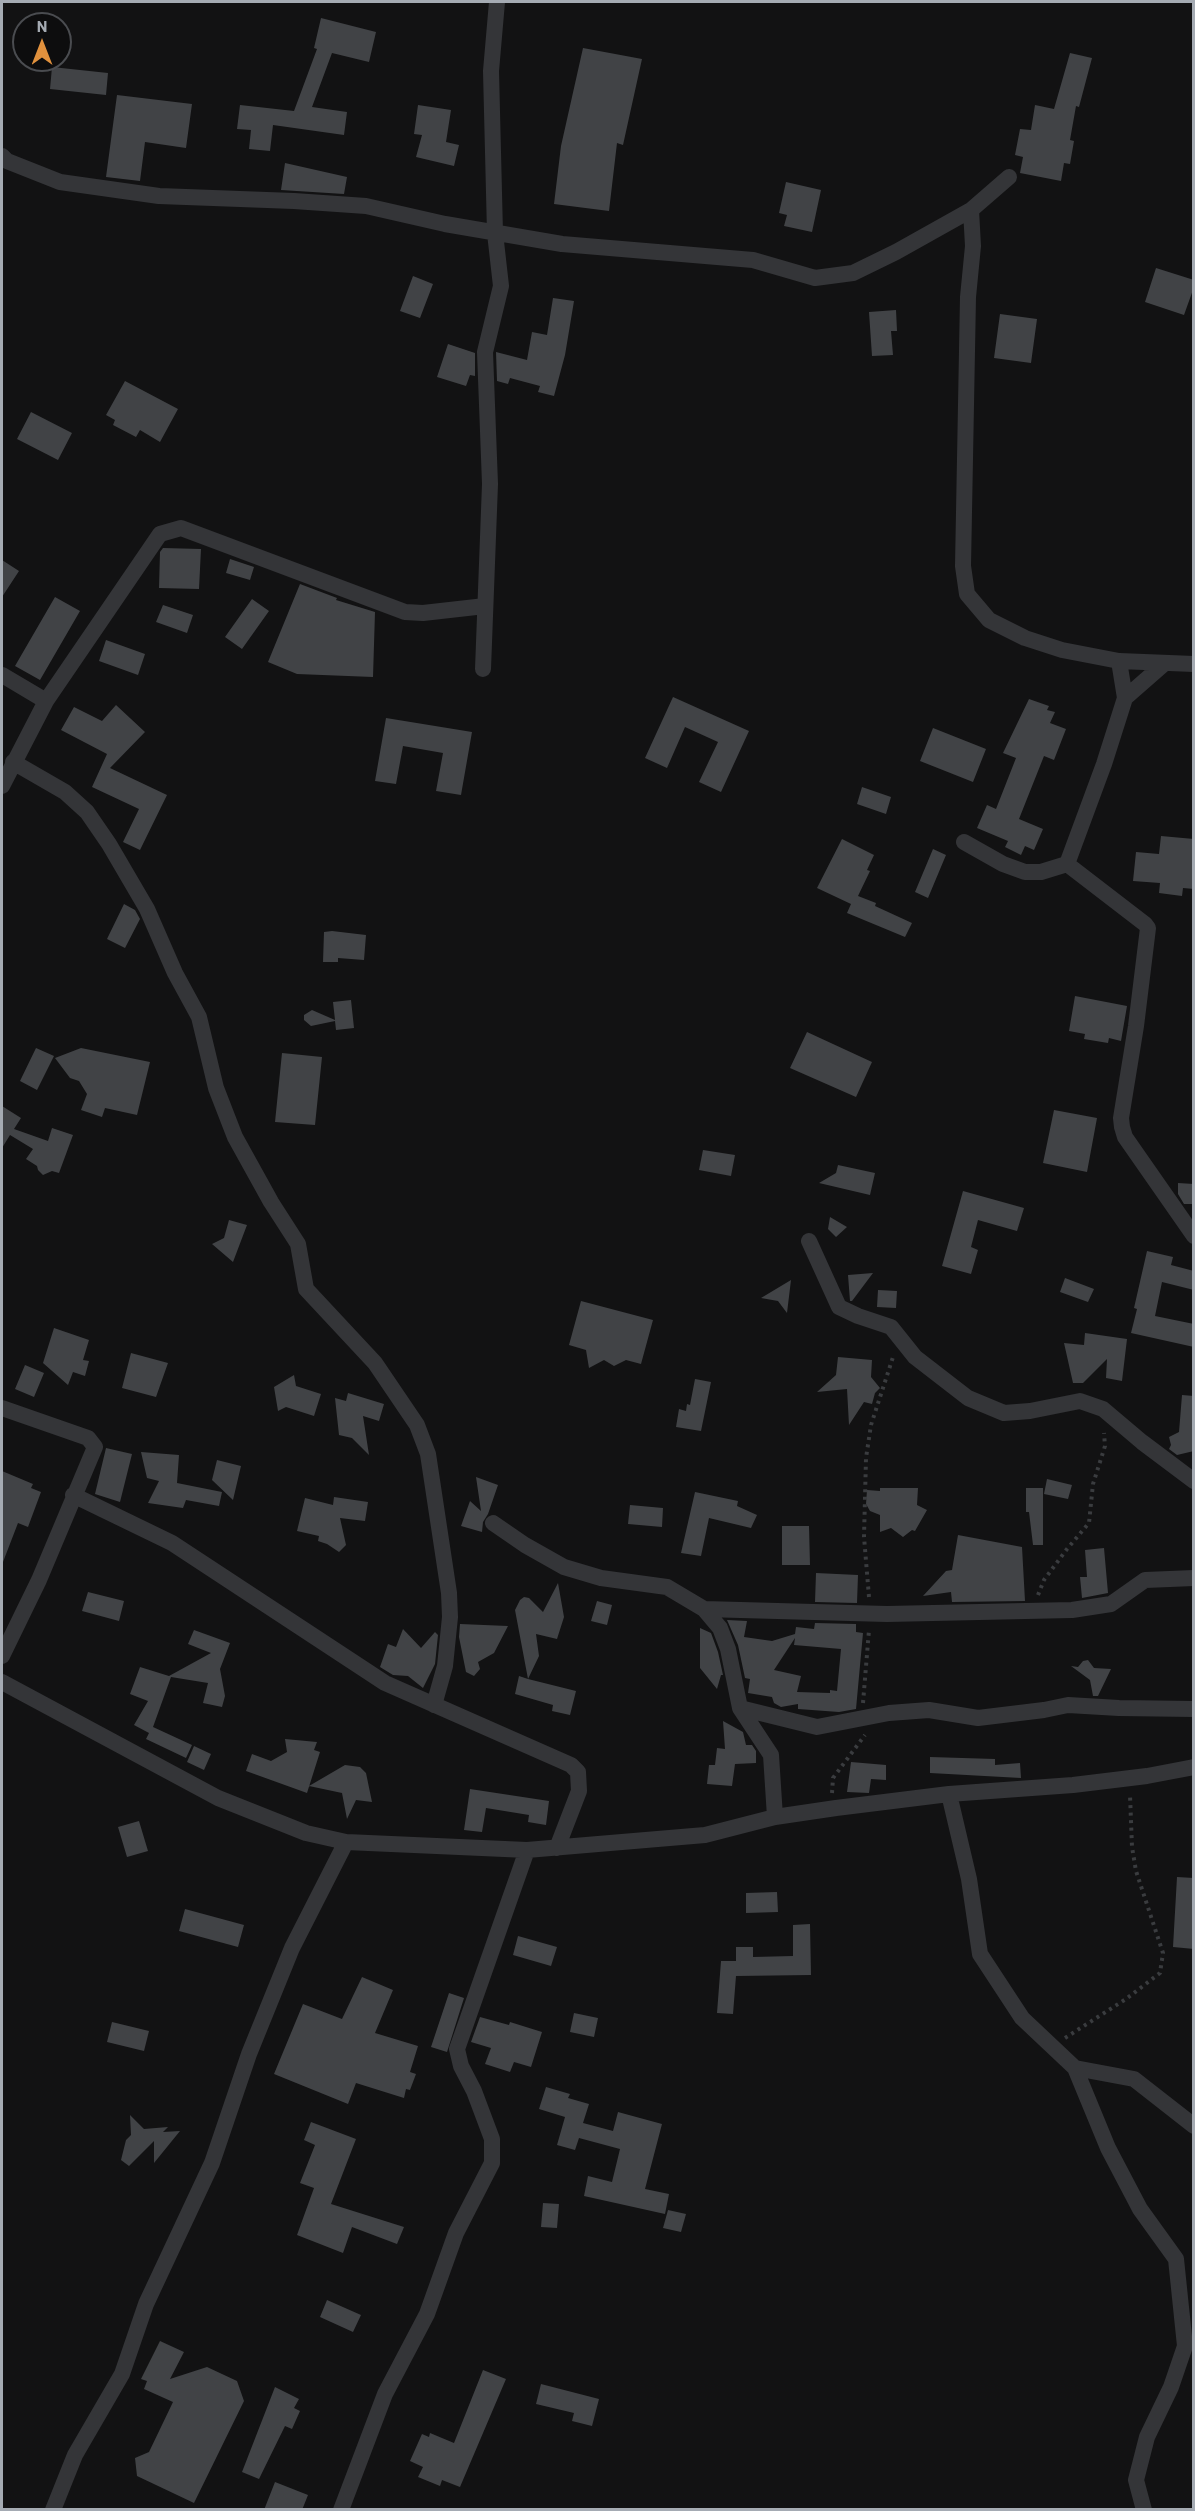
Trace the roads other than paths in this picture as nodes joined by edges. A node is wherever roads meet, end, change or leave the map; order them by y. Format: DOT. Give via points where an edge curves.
graph roads {
  1 [pos="497,2"];
  2 [pos="2,156"];
  3 [pos="1009,177"];
  4 [pos="971,210"];
  5 [pos="495,233"];
  6 [pos="485,606"];
  7 [pos="1119,661"];
  8 [pos="1165,663"];
  9 [pos="1194,664"];
  10 [pos="483,669"];
  11 [pos="2,675"];
  12 [pos="1125,698"];
  13 [pos="46,701"];
  14 [pos="13,762"];
  15 [pos="2,786"];
  16 [pos="964,842"];
  17 [pos="1067,864"];
  18 [pos="1194,1236"];
  19 [pos="809,1242"];
  20 [pos="2,1408"];
  21 [pos="1194,1481"];
  22 [pos="73,1495"];
  23 [pos="493,1523"];
  24 [pos="1194,1578"];
  25 [pos="704,1609"];
  26 [pos="2,1656"];
  27 [pos="2,1682"];
  28 [pos="434,1705"];
  29 [pos="740,1708"];
  30 [pos="1194,1709"];
  31 [pos="1194,1767"];
  32 [pos="948,1794"];
  33 [pos="775,1817"];
  34 [pos="346,1842"];
  35 [pos="556,1848"];
  36 [pos="527,1850"];
  37 [pos="1075,2068"];
  38 [pos="1194,2126"];
  39 [pos="53,2510"];
  40 [pos="341,2510"];
  41 [pos="1144,2510"];
  1 -- 5 [label="street" via="491,71"];
  2 -- 5 [label="street" via="60,182 159,196 366,206"];
  3 -- 4 [label="street"];
  4 -- 5 [label="street" via="854,273 815,278 753,260 562,244"];
  4 -- 7 [label="street" via="963,566 967,594 989,620 1016,633 1062,650"];
  5 -- 6 [label="street" via="501,286 485,352 490,484"];
  6 -- 10 [label="street"];
  6 -- 13 [label="street" via="405,612 181,528 160,534"];
  7 -- 8 [label="street"];
  7 -- 12 [label="street"];
  8 -- 9 [label="street"];
  8 -- 12 [label="street"];
  11 -- 13 [label="street"];
  12 -- 17 [label="street"];
  13 -- 14 [label="street"];
  14 -- 15 [label="street"];
  14 -- 28 [label="street" via="65,792 87,812 109,844 147,909 199,1017 216,1088 235,1137 298,1244 306,1289 375,1363 417,1425 428,1454 450,1605 445,1666"];
  16 -- 17 [label="street" via="1026,872"];
  17 -- 18 [label="street" via="1148,928 1122,1127 1125,1137"];
  19 -- 21 [label="street" via="839,1307 885,1323 915,1357 968,1398 1004,1413 1080,1401 1103,1409"];
  20 -- 22 [label="street" via="88,1438 95,1447"];
  22 -- 26 [label="street" via="39,1580"];
  22 -- 28 [label="street" via="172,1543 385,1683"];
  23 -- 25 [label="street" via="564,1567 601,1578 667,1587"];
  24 -- 25 [label="street" via="1145,1580 1112,1604 1072,1610 948,1614"];
  25 -- 29 [label="street" via="720,1628"];
  27 -- 34 [label="street" via="218,1798 306,1833"];
  28 -- 35 [label="street" via="572,1765 578,1772 579,1791"];
  29 -- 30 [label="street" via="817,1727 929,1710 978,1718 1068,1705"];
  29 -- 33 [label="street" via="771,1755"];
  31 -- 32 [label="street" via="1128,1779"];
  32 -- 33 [label="street"];
  32 -- 37 [label="street" via="969,1879 980,1954 1022,2018"];
  33 -- 35 [label="street" via="705,1835"];
  34 -- 36 [label="street"];
  34 -- 39 [label="street" via="292,1948 249,2054 212,2163 146,2304 122,2374 75,2456"];
  35 -- 36 [label="street"];
  36 -- 40 [label="street" via="458,2049 461,2066 492,2139 492,2163 456,2233 427,2314 385,2394"];
  37 -- 38 [label="street" via="1134,2079"];
  37 -- 41 [label="street" via="1113,2158 1140,2209 1176,2259 1185,2346 1147,2437 1136,2480"];
}
